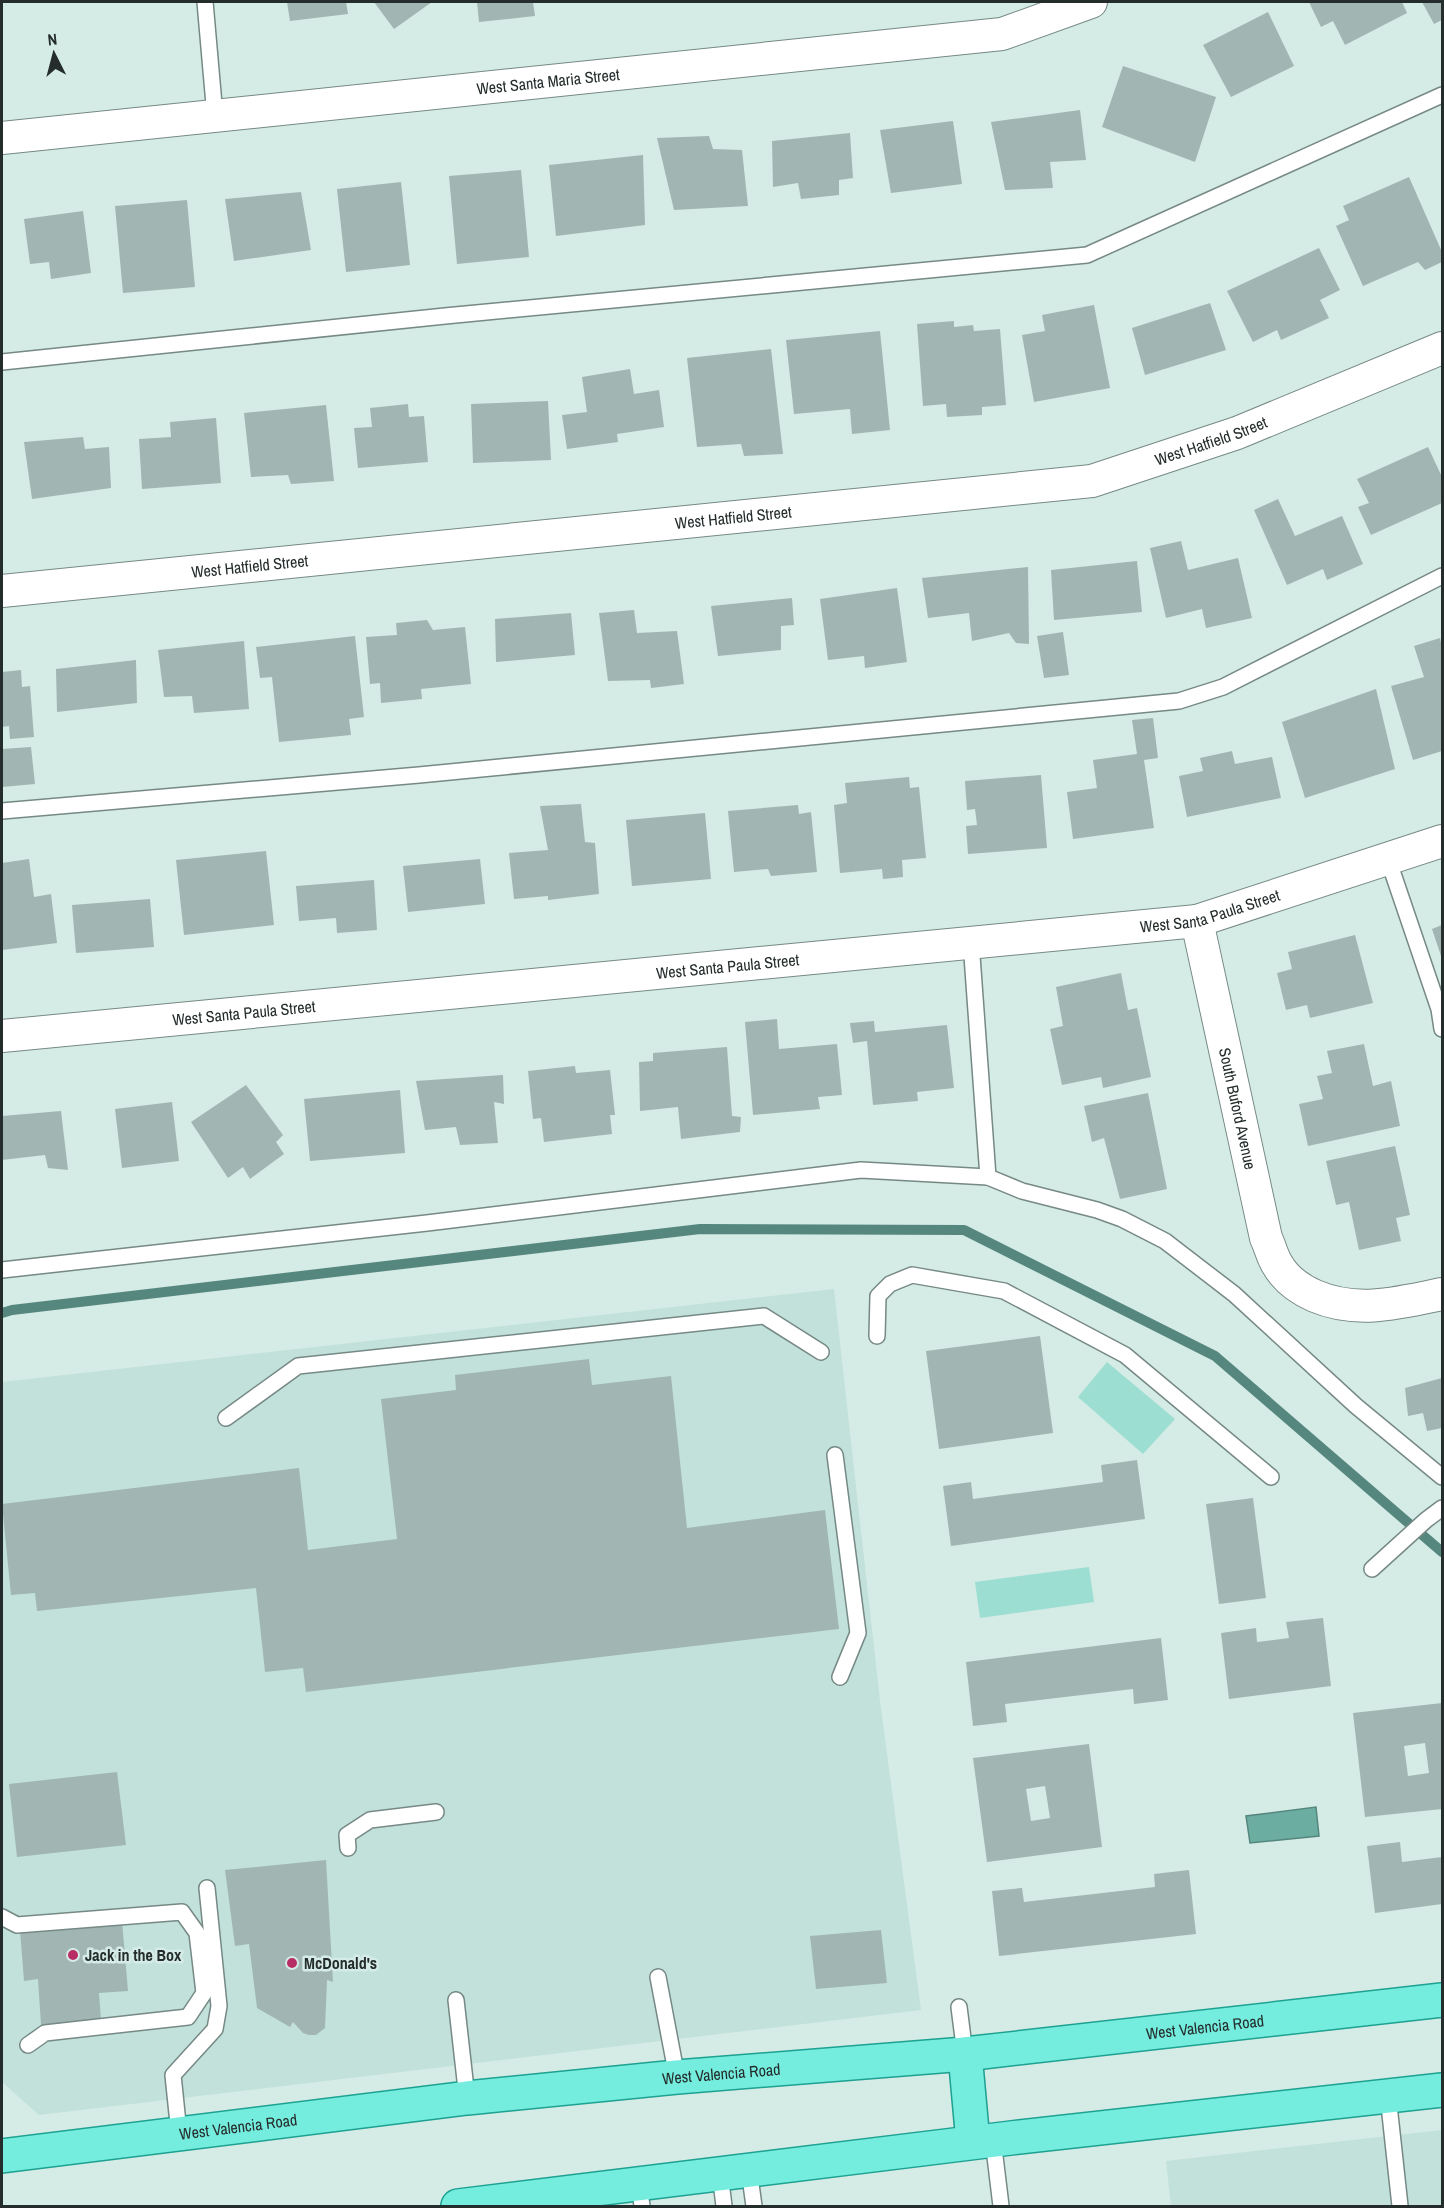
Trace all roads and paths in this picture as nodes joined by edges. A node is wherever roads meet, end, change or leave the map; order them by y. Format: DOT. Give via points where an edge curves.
graph roads {
  1 [pos="205,2"];
  2 [pos="1091,2"];
  3 [pos="1443,95"];
  4 [pos="215,116"];
  5 [pos="2,138"];
  6 [pos="1443,348"];
  7 [pos="2,362"];
  8 [pos="1443,576"];
  9 [pos="2,591"];
  10 [pos="2,811"];
  11 [pos="1443,841"];
  12 [pos="1388,859"];
  13 [pos="1197,921"];
  14 [pos="971,942"];
  15 [pos="1443,1029"];
  16 [pos="2,1036"];
  17 [pos="988,1178"];
  18 [pos="2,1270"];
  19 [pos="1443,1294"];
  20 [pos="877,1336"];
  21 [pos="821,1352"];
  22 [pos="226,1418"];
  23 [pos="835,1455"];
  24 [pos="1271,1477"];
  25 [pos="1443,1477"];
  26 [pos="1443,1508"];
  27 [pos="1372,1569"];
  28 [pos="840,1677"];
  29 [pos="436,1812"];
  30 [pos="348,1848"];
  31 [pos="207,1888"];
  32 [pos="2,1917"];
  33 [pos="658,1977"];
  34 [pos="456,2000"];
  35 [pos="1443,2000"];
  36 [pos="959,2007"];
  37 [pos="28,2045"];
  38 [pos="965,2054"];
  39 [pos="677,2077"];
  40 [pos="1443,2090"];
  41 [pos="1388,2096"];
  42 [pos="466,2098"];
  43 [pos="179,2133"];
  44 [pos="983,2141"];
  45 [pos="2,2156"];
  46 [pos="735,2172"];
  47 [pos="640,2195"];
  48 [pos="458,2206"];
  49 [pos="724,2206"];
  50 [pos="754,2206"];
  51 [pos="1000,2206"];
  52 [pos="1400,2206"];
  1 -- 4 [label="lane"];
  2 -- 4 [label="street, West Santa Maria Street" via="1002,34"];
  3 -- 7 [label="lane" via="1087,255"];
  4 -- 5 [label="street, West Santa Maria Street"];
  6 -- 9 [label="street, West Hatfield Street" via="1237,433 1092,481"];
  8 -- 10 [label="lane" via="1223,687 1179,701"];
  11 -- 12 [label="street, West Santa Paula Street"];
  12 -- 13 [label="street, West Santa Paula Street"];
  12 -- 15 [label="lane"];
  13 -- 14 [label="street, West Santa Paula Street"];
  13 -- 19 [label="street, South Buford Avenue" via="1266,1238 1276,1263 1299,1289 1327,1301 1356,1307"];
  14 -- 16 [label="street, West Santa Paula Street"];
  14 -- 17 [label="lane"];
  17 -- 18 [label="lane" via="861,1170"];
  17 -- 25 [label="lane" via="1097,1210 1165,1241 1234,1294 1356,1406"];
  20 -- 24 [label="lane" via="878,1296 890,1284 912,1275 1004,1291 1125,1355"];
  21 -- 22 [label="lane" via="764,1316 298,1366"];
  23 -- 28 [label="lane" via="858,1633"];
  26 -- 27 [label="lane"];
  29 -- 30 [label="lane" via="370,1820 347,1835"];
  31 -- 43 [label="lane" via="219,2006 215,2029 173,2075"];
  32 -- 37 [label="lane" via="17,1925 182,1912 197,1933 204,1993 188,2016 45,2033"];
  33 -- 39 [label="lane"];
  34 -- 42 [label="lane"];
  35 -- 38 [label="main road, West Valencia Road"];
  36 -- 38 [label="lane"];
  38 -- 39 [label="main road, West Valencia Road"];
  38 -- 44 [label="main road"];
  39 -- 42 [label="main road, West Valencia Road"];
  40 -- 41 [label="main road"];
  41 -- 44 [label="main road"];
  41 -- 52 [label="lane"];
  42 -- 43 [label="main road, West Valencia Road"];
  43 -- 45 [label="main road, West Valencia Road"];
  44 -- 46 [label="main road"];
  44 -- 51 [label="lane"];
  46 -- 47 [label="main road"];
  46 -- 49 [label="lane"];
  46 -- 50 [label="lane"];
  47 -- 48 [label="main road"];
}
